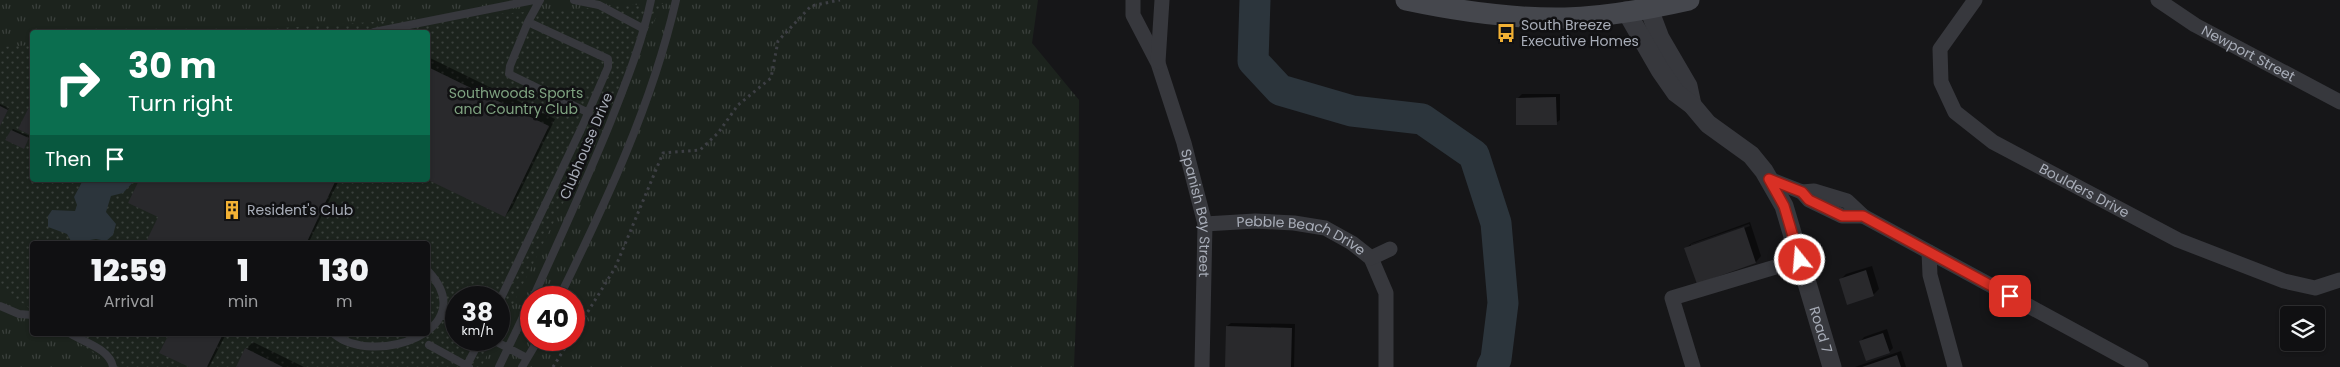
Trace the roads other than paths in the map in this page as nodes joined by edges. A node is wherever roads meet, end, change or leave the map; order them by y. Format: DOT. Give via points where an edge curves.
graph roads {
  1 [pos="534,0"];
  2 [pos="540,0"];
  3 [pos="574,0"];
  4 [pos="651,0"];
  5 [pos="676,0"];
  6 [pos="1133,0"];
  7 [pos="1162,0"];
  8 [pos="1406,0"];
  9 [pos="1689,0"];
  10 [pos="1975,0"];
  11 [pos="2158,0"];
  12 [pos="1429,2"];
  13 [pos="1649,9"];
  14 [pos="1626,11"];
  15 [pos="528,22"];
  16 [pos="644,29"];
  17 [pos="384,30"];
  18 [pos="1158,63"];
  19 [pos="2340,102"];
  20 [pos="1692,105"];
  21 [pos="589,113"];
  22 [pos="1769,179"];
  23 [pos="1204,224"];
  24 [pos="1390,249"];
  25 [pos="1929,252"];
  26 [pos="1371,258"];
  27 [pos="1788,263"];
  28 [pos="430,274"];
  29 [pos="2340,280"];
  30 [pos="507,286"];
  31 [pos="538,286"];
  32 [pos="565,286"];
  33 [pos="0,306"];
  34 [pos="442,314"];
  35 [pos="30,315"];
  36 [pos="445,316"];
  37 [pos="520,325"];
  38 [pos="75,336"];
  39 [pos="336,336"];
  40 [pos="429,345"];
  41 [pos="510,346"];
  42 [pos="510,349"];
  43 [pos="347,351"];
  44 [pos="475,351"];
  45 [pos="507,351"];
  46 [pos="532,351"];
  47 [pos="421,353"];
  48 [pos="528,358"];
  49 [pos="113,367"];
  50 [pos="467,367"];
  51 [pos="499,367"];
  52 [pos="522,367"];
  53 [pos="1202,367"];
  54 [pos="1386,367"];
  55 [pos="1693,367"];
  56 [pos="1820,367"];
  57 [pos="1832,367"];
  58 [pos="1955,367"];
  59 [pos="2141,367"];
  1 -- 17 [label="lane"];
  2 -- 15 [label="lane"];
  3 -- 16 [label="lane" via="599,5"];
  4 -- 16 [label="lane, Clubhouse Drive"];
  5 -- 32 [label="lane" via="662,56 638,123 606,202"];
  6 -- 18 [label="street, Spanish Bay Street" via="1133,15"];
  7 -- 18 [label="street, Spanish Bay Street"];
  8 -- 12 [label="main road"];
  9 -- 13 [label="main road"];
  10 -- 29 [label="street, Boulders Drive" via="1940,48 1941,82 1955,112 1993,142 2178,240 2284,281 2315,288"];
  11 -- 19 [label="street, Newport Street" via="2194,25"];
  12 -- 14 [label="main road" via="1496,15 1557,18"];
  13 -- 14 [label="main road"];
  13 -- 20 [label="street, Road 7" via="1660,38 1688,86"];
  14 -- 20 [label="street, Road 7" via="1671,86"];
  15 -- 21 [label="lane" via="509,74"];
  15 -- 21 [label="lane" via="608,58 608,67"];
  16 -- 31 [label="lane, Clubhouse Drive" via="593,164"];
  18 -- 23 [label="street, Spanish Bay Street" via="1184,143"];
  20 -- 22 [label="street, Road 7" via="1708,124 1751,155"];
  21 -- 30 [label="lane"];
  22 -- 25 [label="street" via="1802,192 1814,190 1847,201 1863,216"];
  22 -- 27 [label="street, Road 7" via="1773,212"];
  22 -- 57 [label="street, Road 7" via="1784,206"];
  23 -- 26 [label="street, Pebble Beach Drive" via="1255,220 1325,228"];
  23 -- 53 [label="street, Spanish Bay Street"];
  24 -- 26 [label="street"];
  25 -- 58 [label="street" via="1930,275"];
  25 -- 59 [label="street"];
  26 -- 54 [label="street, Pebble Beach Drive" via="1386,293"];
  27 -- 55 [label="street" via="1672,298"];
  27 -- 56 [label="street, Road 7"];
  28 -- 34 [label="lane" via="440,292"];
  33 -- 35 [label="lane"];
  34 -- 36 [label="lane"];
  34 -- 40 [label="lane"];
  37 -- 41 [label="lane, Clubhouse Drive"];
  38 -- 49 [label="lane" via="99,348 112,359"];
  39 -- 43 [label="lane"];
  40 -- 47 [label="lane"];
  40 -- 50 [label="lane"];
  42 -- 48 [label="lane"];
  44 -- 50 [label="lane"];
  45 -- 51 [label="lane, Clubhouse Drive"];
  46 -- 48 [label="lane"];
  48 -- 52 [label="lane"];
}
